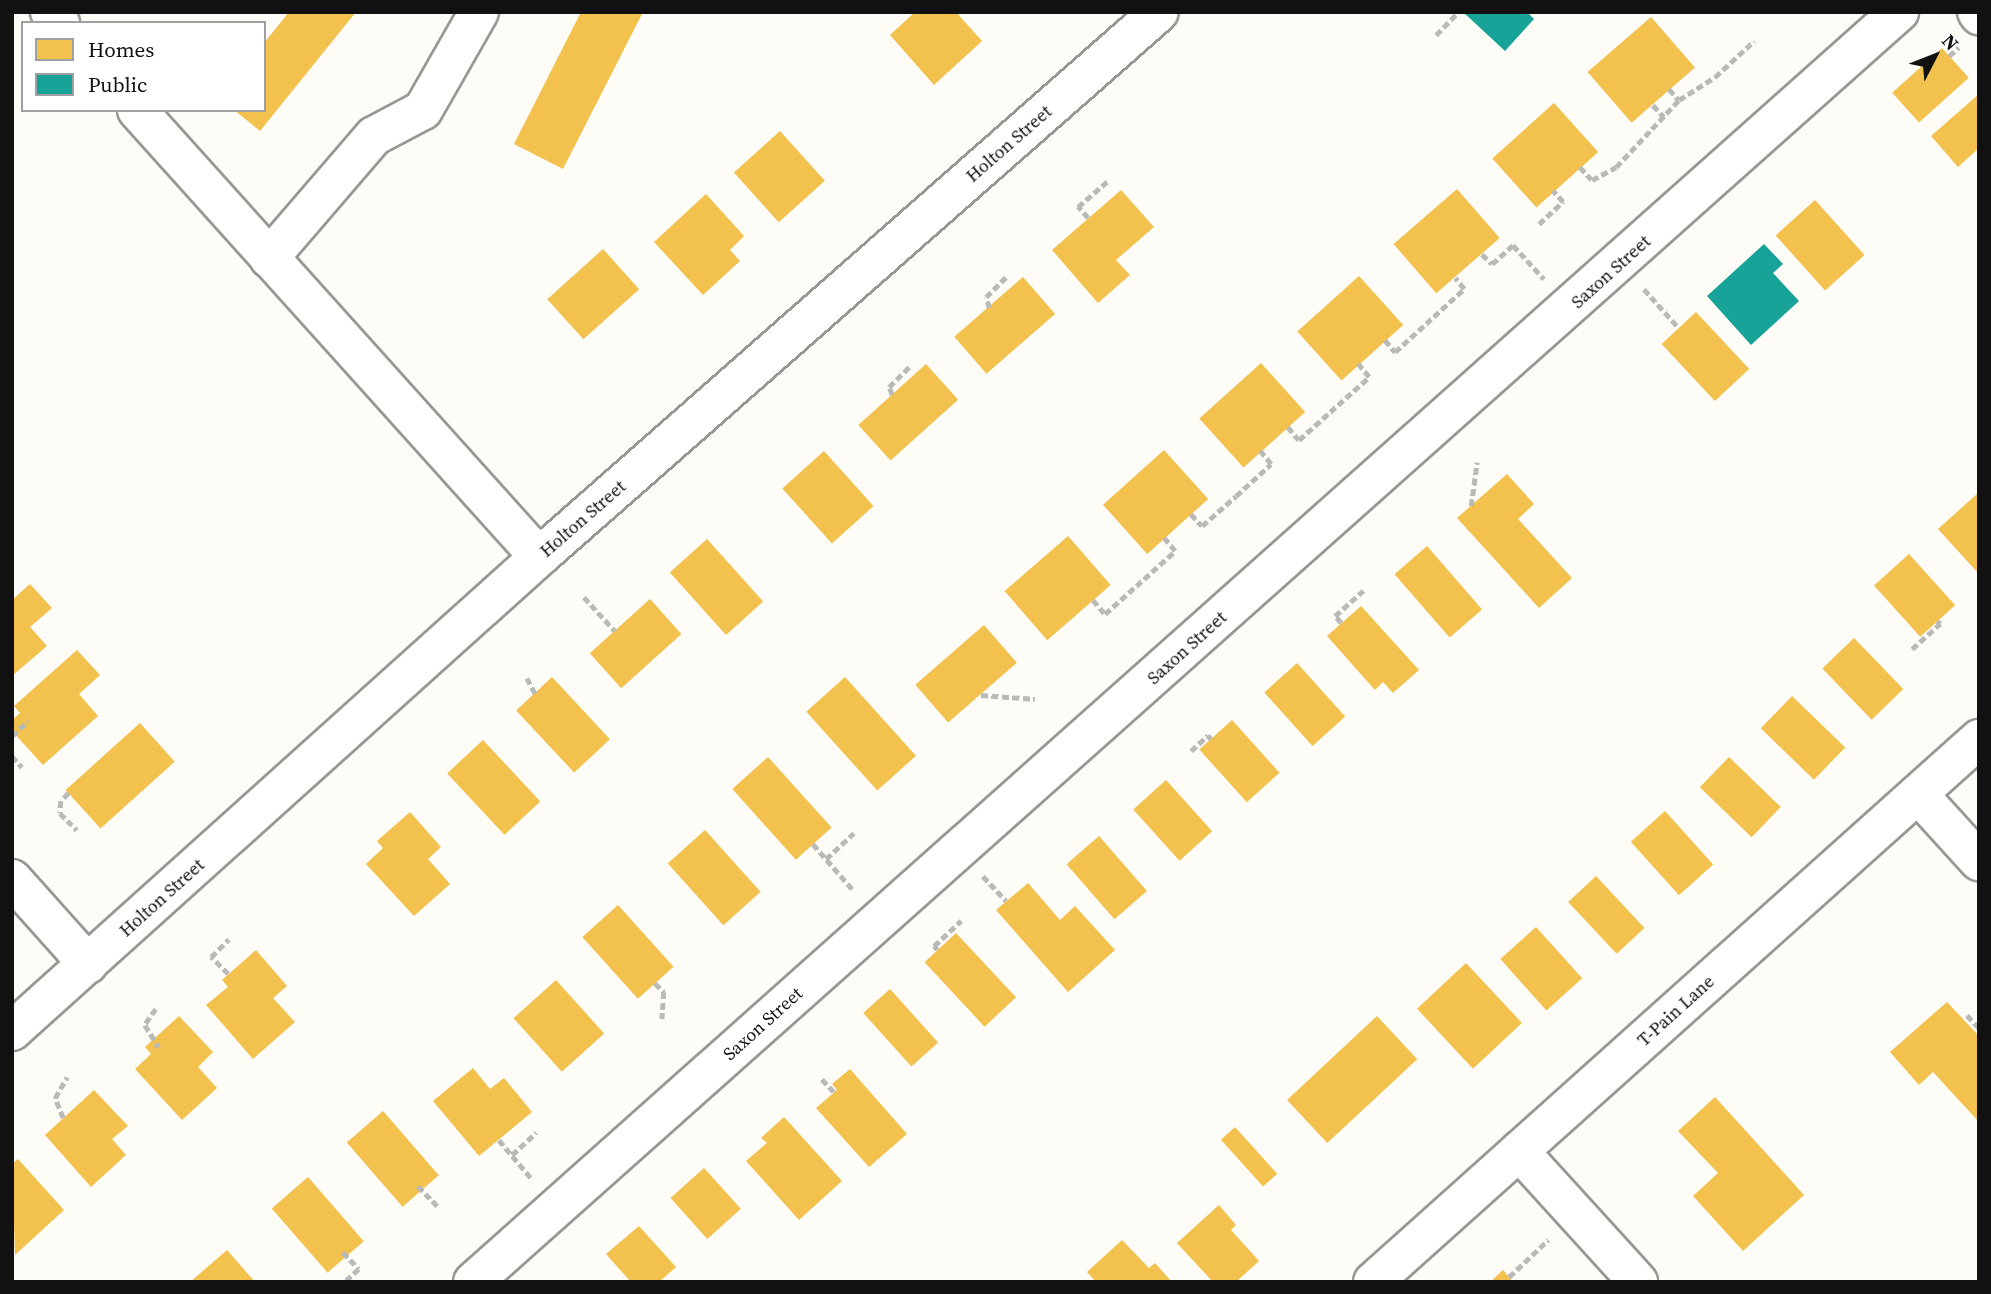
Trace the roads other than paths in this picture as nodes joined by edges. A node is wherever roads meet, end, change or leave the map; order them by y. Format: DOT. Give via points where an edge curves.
graph roads {
  1 [pos="479,12"];
  2 [pos="1159,12"];
  3 [pos="1899,12"];
  4 [pos="139,112"];
  5 [pos="269,258"];
  6 [pos="539,557"];
  7 [pos="1979,739"];
  8 [pos="1918,794"];
  9 [pos="1979,861"];
  10 [pos="12,879"];
  11 [pos="88,964"];
  12 [pos="12,1031"];
  13 [pos="1519,1151"];
  14 [pos="473,1282"];
  15 [pos="1373,1282"];
  16 [pos="1638,1282"];
  1 -- 5 [label="street" via="423,110 374,136"];
  2 -- 6 [label="street, Holton Street"];
  3 -- 14 [label="street, Saxon Street"];
  4 -- 5 [label="street"];
  5 -- 6 [label="street"];
  6 -- 11 [label="street, Holton Street"];
  7 -- 8 [label="street, T-Pain Lane"];
  8 -- 9 [label="street"];
  8 -- 13 [label="street, T-Pain Lane"];
  10 -- 11 [label="street"];
  11 -- 12 [label="street, Holton Street"];
  13 -- 15 [label="street, T-Pain Lane"];
  13 -- 16 [label="street"];
}
